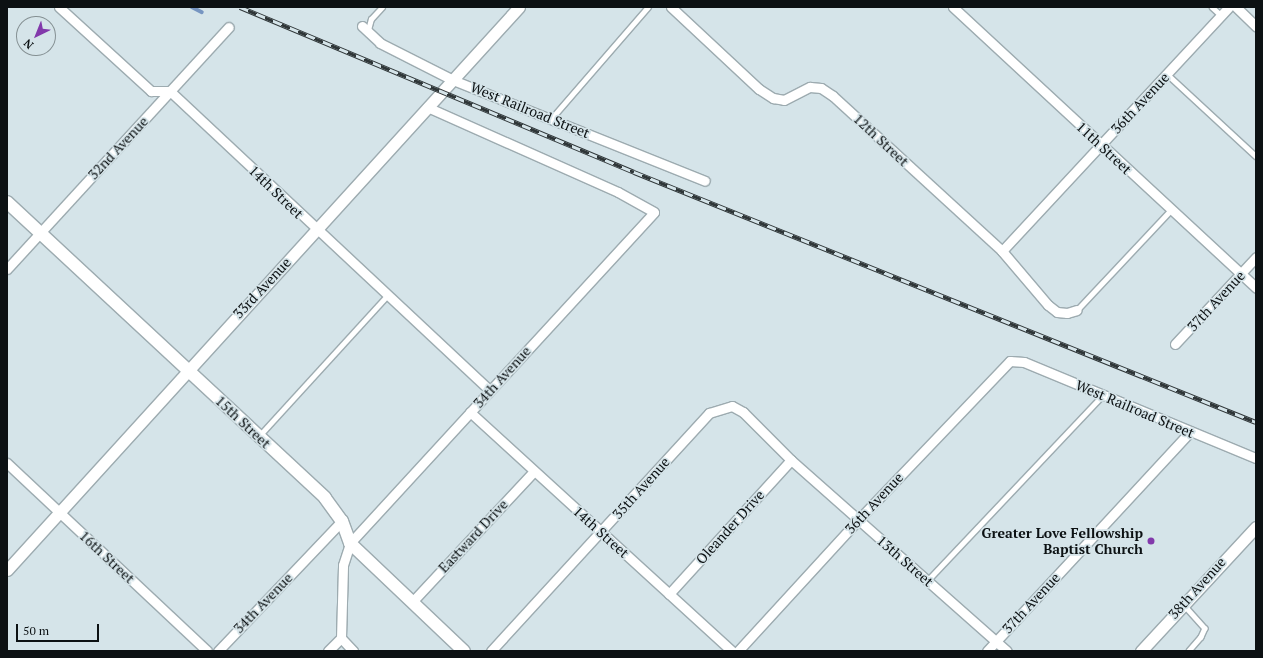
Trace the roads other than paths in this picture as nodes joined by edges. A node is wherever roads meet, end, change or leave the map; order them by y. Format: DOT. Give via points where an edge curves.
graph roads {
  1 [pos="59,7"];
  2 [pos="382,7"];
  3 [pos="518,7"];
  4 [pos="648,7"];
  5 [pos="671,7"];
  6 [pos="953,7"];
  7 [pos="1212,7"];
  8 [pos="1229,7"];
  9 [pos="1236,7"];
  10 [pos="1221,16"];
  11 [pos="1256,26"];
  12 [pos="229,27"];
  13 [pos="365,29"];
  14 [pos="1167,74"];
  15 [pos="452,80"];
  16 [pos="170,91"];
  17 [pos="427,107"];
  18 [pos="551,119"];
  19 [pos="1101,145"];
  20 [pos="1256,156"];
  21 [pos="705,181"];
  22 [pos="7,202"];
  23 [pos="1171,210"];
  24 [pos="316,230"];
  25 [pos="40,233"];
  26 [pos="1002,251"];
  27 [pos="1256,257"];
  28 [pos="7,269"];
  29 [pos="1241,274"];
  30 [pos="1256,288"];
  31 [pos="387,296"];
  32 [pos="1077,310"];
  33 [pos="1175,344"];
  34 [pos="1014,360"];
  35 [pos="186,370"];
  36 [pos="489,390"];
  37 [pos="1103,395"];
  38 [pos="732,406"];
  39 [pos="470,412"];
  40 [pos="1190,432"];
  41 [pos="259,436"];
  42 [pos="1256,458"];
  43 [pos="791,460"];
  44 [pos="7,463"];
  45 [pos="534,471"];
  46 [pos="59,512"];
  47 [pos="858,520"];
  48 [pos="342,521"];
  49 [pos="1256,527"];
  50 [pos="602,532"];
  51 [pos="350,543"];
  52 [pos="7,570"];
  53 [pos="928,580"];
  54 [pos="669,594"];
  55 [pos="412,602"];
  56 [pos="1183,604"];
  57 [pos="341,638"];
  58 [pos="996,641"];
  59 [pos="207,651"];
  60 [pos="218,651"];
  61 [pos="328,651"];
  62 [pos="353,651"];
  63 [pos="464,651"];
  64 [pos="491,651"];
  65 [pos="732,651"];
  66 [pos="738,651"];
  67 [pos="987,651"];
  68 [pos="1007,651"];
  69 [pos="1140,651"];
  70 [pos="1189,651"];
  1 -- 16 [label="street" via="151,91"];
  2 -- 13 [label="lane"];
  3 -- 15 [label="street, 33rd Avenue"];
  4 -- 18 [label="lane"];
  5 -- 26 [label="street, 12th Street" via="759,89 773,98 784,100 810,87 821,88 833,96"];
  6 -- 19 [label="street, 11th Street"];
  7 -- 10 [label="lane"];
  8 -- 10 [label="street, 36th Avenue"];
  9 -- 11 [label="street"];
  10 -- 14 [label="street, 36th Avenue"];
  12 -- 16 [label="street, 32nd Avenue"];
  13 -- 15 [label="street, West Railroad Street" via="380,43"];
  14 -- 19 [label="street, 36th Avenue"];
  14 -- 20 [label="lane"];
  15 -- 17 [label="street, 33rd Avenue"];
  15 -- 18 [label="street, West Railroad Street"];
  16 -- 24 [label="street, 14th Street"];
  16 -- 25 [label="street, 32nd Avenue"];
  17 -- 24 [label="street, 33rd Avenue"];
  17 -- 36 [label="street, 34th Avenue" via="618,192 654,212"];
  18 -- 21 [label="street, West Railroad Street"];
  19 -- 23 [label="street, 11th Street"];
  19 -- 26 [label="street, 36th Avenue"];
  22 -- 25 [label="main road, 15th Street"];
  23 -- 29 [label="street, 11th Street"];
  23 -- 32 [label="lane"];
  24 -- 31 [label="street, 14th Street"];
  24 -- 35 [label="street, 33rd Avenue"];
  25 -- 28 [label="street, 32nd Avenue"];
  25 -- 35 [label="main road, 15th Street"];
  26 -- 32 [label="street, 12th Street" via="1024,274 1042,299 1057,312 1067,314"];
  27 -- 29 [label="street, 37th Avenue"];
  29 -- 30 [label="street, 11th Street"];
  29 -- 33 [label="street, 37th Avenue"];
  31 -- 36 [label="street, 14th Street"];
  31 -- 41 [label="lane"];
  34 -- 37 [label="street, West Railroad Street"];
  34 -- 47 [label="street, 36th Avenue" via="1005,364"];
  35 -- 41 [label="main road, 15th Street"];
  35 -- 46 [label="street, 33rd Avenue"];
  36 -- 39 [label="street, 34th Avenue"];
  37 -- 40 [label="street, West Railroad Street"];
  37 -- 53 [label="lane"];
  38 -- 43 [label="street, 13th Street" via="743,412"];
  38 -- 50 [label="street, 35th Avenue" via="709,413"];
  39 -- 45 [label="street, 14th Street"];
  39 -- 51 [label="street, 34th Avenue"];
  40 -- 42 [label="street, West Railroad Street"];
  40 -- 58 [label="street, 37th Avenue"];
  41 -- 48 [label="main road, 15th Street" via="325,498"];
  43 -- 47 [label="street, 13th Street"];
  43 -- 54 [label="street, Oleander Drive"];
  44 -- 46 [label="street, 16th Street"];
  45 -- 50 [label="street, 14th Street"];
  45 -- 55 [label="street, Eastward Drive"];
  46 -- 52 [label="street, 33rd Avenue"];
  46 -- 59 [label="street, 16th Street"];
  47 -- 53 [label="street, 13th Street"];
  47 -- 66 [label="street, 36th Avenue"];
  48 -- 51 [label="main road, 15th Street"];
  48 -- 60 [label="street, 34th Avenue"];
  49 -- 56 [label="street, 38th Avenue"];
  50 -- 54 [label="street, 14th Street"];
  50 -- 64 [label="street, 35th Avenue"];
  51 -- 55 [label="main road, 15th Street"];
  51 -- 57 [label="street" via="344,565"];
  53 -- 58 [label="street, 13th Street"];
  54 -- 65 [label="street, 14th Street"];
  55 -- 63 [label="main road, 15th Street"];
  56 -- 69 [label="street, 38th Avenue"];
  56 -- 70 [label="lane" via="1205,628"];
  57 -- 61 [label="street"];
  57 -- 62 [label="street"];
  58 -- 67 [label="street, 37th Avenue"];
  58 -- 68 [label="street, 13th Street"];
}
